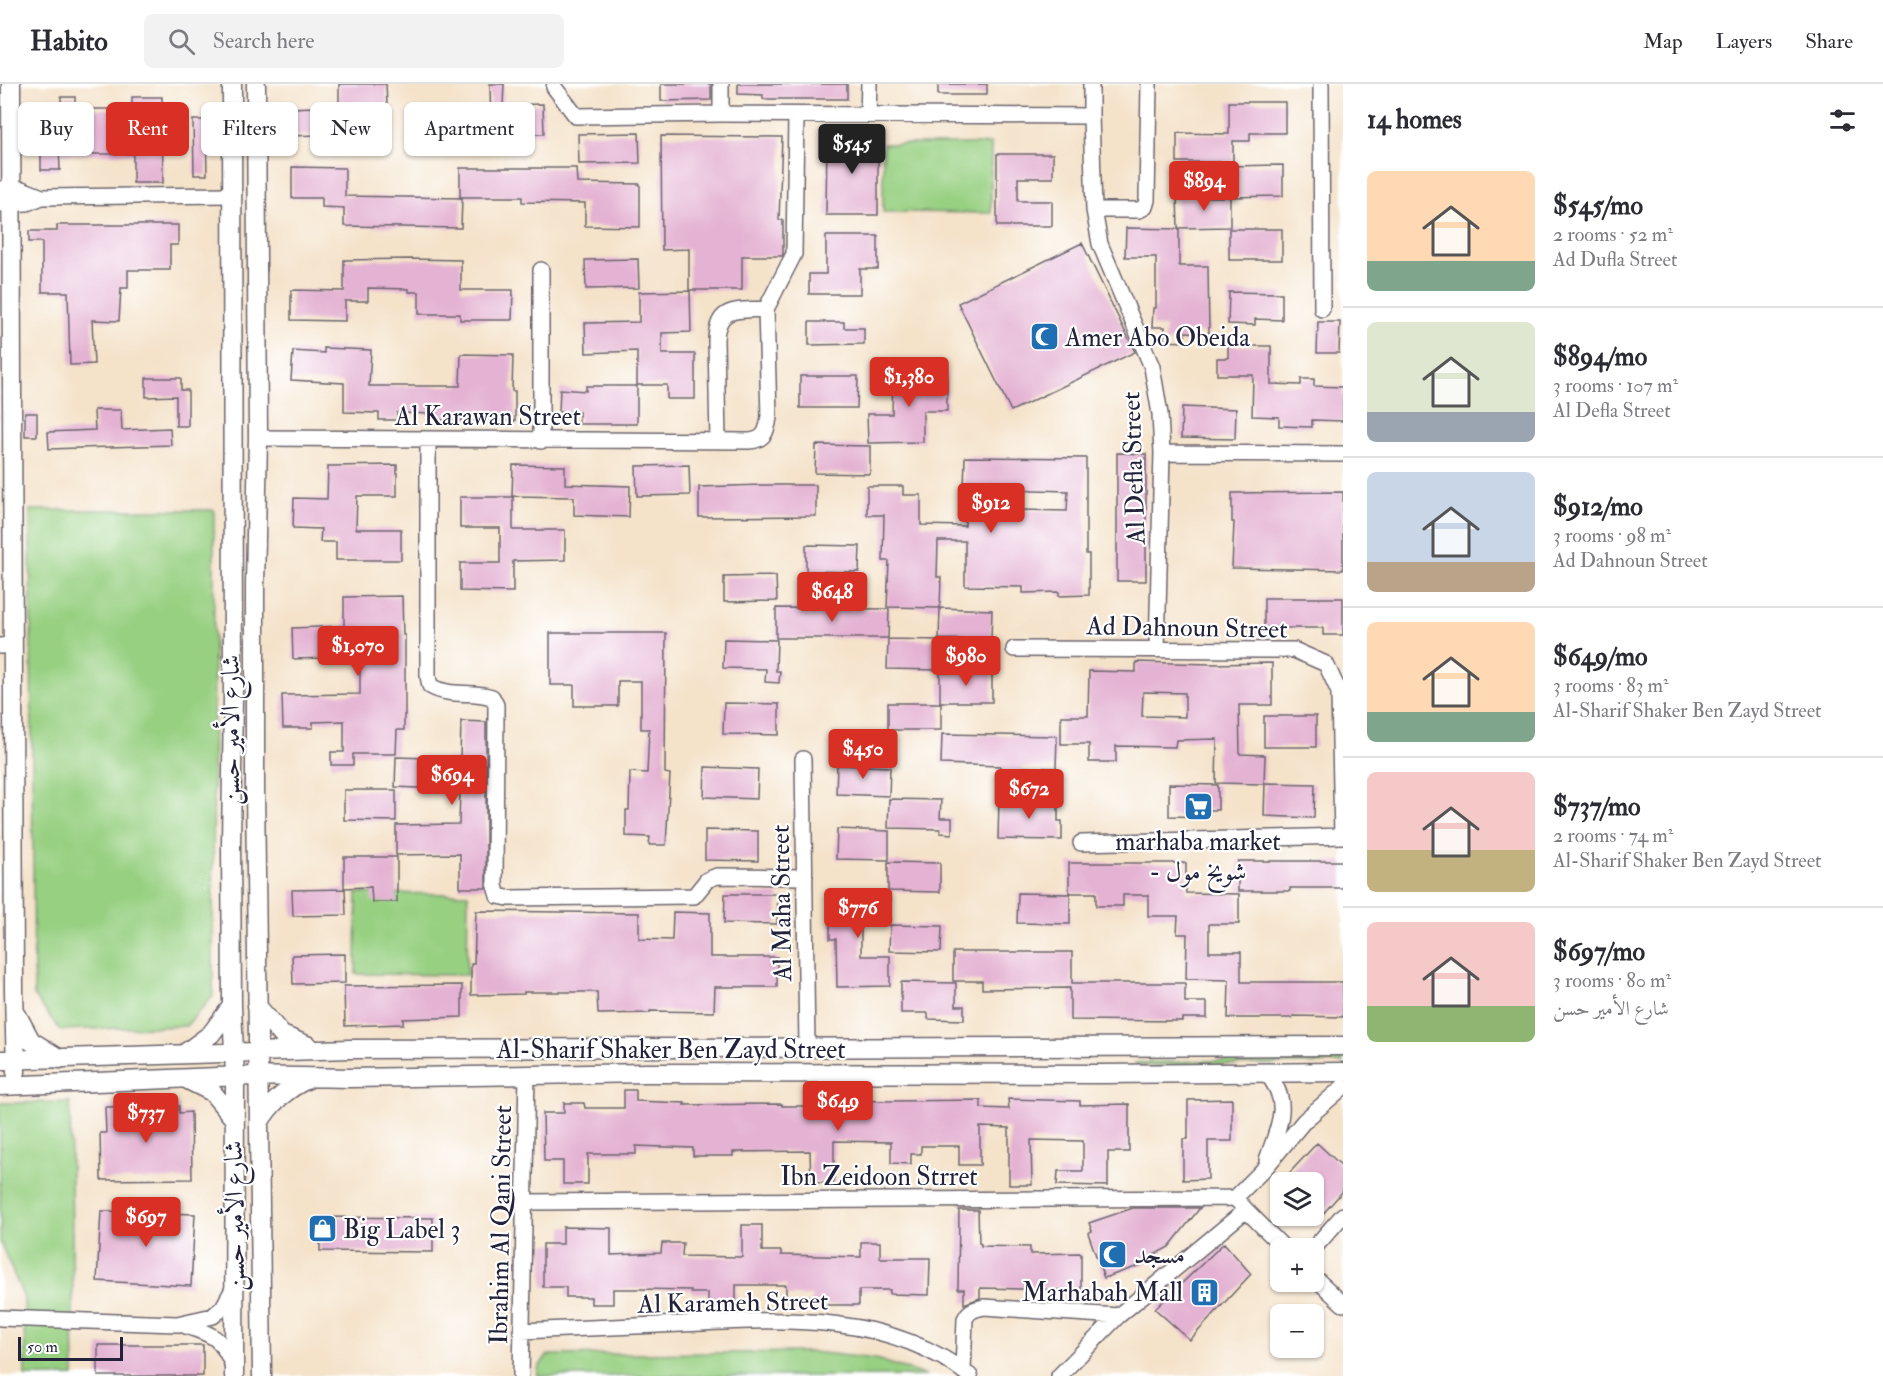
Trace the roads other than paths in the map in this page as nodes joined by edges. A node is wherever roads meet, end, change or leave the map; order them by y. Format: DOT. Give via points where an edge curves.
graph roads {
  1 [pos="10,84"];
  2 [pos="232,84"];
  3 [pos="256,84"];
  4 [pos="720,84"];
  5 [pos="869,84"];
  6 [pos="1091,84"];
  7 [pos="1149,84"];
  8 [pos="1321,84"];
  9 [pos="554,87"];
  10 [pos="721,114"];
  11 [pos="868,114"];
  12 [pos="795,115"];
  13 [pos="1091,116"];
  14 [pos="232,195"];
  15 [pos="6,196"];
  16 [pos="1094,210"];
  17 [pos="541,270"];
  18 [pos="765,309"];
  19 [pos="1322,309"];
  20 [pos="258,438"];
  21 [pos="428,440"];
  22 [pos="541,441"];
  23 [pos="718,441"];
  24 [pos="1161,453"];
  25 [pos="1343,454"];
  26 [pos="232,590"];
  27 [pos="255,590"];
  28 [pos="6,646"];
  29 [pos="1014,649"];
  30 [pos="1157,650"];
  31 [pos="1341,741"];
  32 [pos="803,759"];
  33 [pos="1342,836"];
  34 [pos="1080,843"];
  35 [pos="805,877"];
  36 [pos="14,991"];
  37 [pos="232,1006"];
  38 [pos="257,1006"];
  39 [pos="1113,1046"];
  40 [pos="1343,1046"];
  41 [pos="647,1047"];
  42 [pos="807,1048"];
  43 [pos="317,1049"];
  44 [pos="234,1052"];
  45 [pos="259,1052"];
  46 [pos="184,1054"];
  47 [pos="60,1059"];
  48 [pos="8,1060"];
  49 [pos="1343,1072"];
  50 [pos="648,1073"];
  51 [pos="1266,1073"];
  52 [pos="527,1074"];
  53 [pos="1112,1074"];
  54 [pos="235,1077"];
  55 [pos="259,1077"];
  56 [pos="313,1077"];
  57 [pos="183,1078"];
  58 [pos="8,1086"];
  59 [pos="1343,1087"];
  60 [pos="235,1120"];
  61 [pos="259,1123"];
  62 [pos="1265,1168"];
  63 [pos="1234,1198"];
  64 [pos="524,1202"];
  65 [pos="1246,1210"];
  66 [pos="1343,1215"];
  67 [pos="1274,1238"];
  68 [pos="1323,1238"];
  69 [pos="1324,1286"];
  70 [pos="234,1287"];
  71 [pos="1343,1304"];
  72 [pos="1118,1316"];
  73 [pos="0,1318"];
  74 [pos="177,1324"];
  75 [pos="521,1332"];
  76 [pos="234,1373"];
  77 [pos="967,1373"];
  78 [pos="262,1376"];
  79 [pos="521,1376"];
  80 [pos="1059,1376"];
  1 -- 15 [label="main road"];
  2 -- 14 [label="main road, شارع الأمير حسن"];
  3 -- 20 [label="main road, شارع الأمير حسن"];
  4 -- 10 [label="street"];
  5 -- 11 [label="street"];
  6 -- 13 [label="street, Al Defla Street"];
  7 -- 16 [label="street" via="1145,207"];
  8 -- 19 [label="street"];
  9 -- 10 [label="street" via="576,116"];
  10 -- 12 [label="street"];
  11 -- 12 [label="street"];
  11 -- 13 [label="street"];
  12 -- 18 [label="street" via="794,254"];
  13 -- 16 [label="street, Al Defla Street"];
  14 -- 15 [label="street" via="42,197 27,202"];
  14 -- 26 [label="main road, شارع الأمير حسن"];
  15 -- 28 [label="main road"];
  16 -- 24 [label="street, Al Defla Street" via="1100,244 1152,367 1160,414"];
  17 -- 22 [label="street"];
  18 -- 23 [label="street" via="732,311 724,314 718,324"];
  18 -- 23 [label="street, Al Karawan Street" via="769,417 766,432 758,440"];
  20 -- 21 [label="street, Al Karawan Street"];
  20 -- 27 [label="main road, شارع الأمير حسن"];
  21 -- 22 [label="street, Al Karawan Street"];
  21 -- 35 [label="street" via="430,686 442,693 482,694 492,697 496,705 498,896 694,896 707,880 717,876"];
  22 -- 23 [label="street, Al Karawan Street"];
  24 -- 25 [label="street"];
  24 -- 30 [label="street, Al Defla Street"];
  26 -- 27 [label="main road"];
  26 -- 37 [label="main road, شارع الأمير حسن"];
  27 -- 38 [label="main road, شارع الأمير حسن"];
  28 -- 36 [label="main road"];
  29 -- 30 [label="street, Ad Dahnoun Street"];
  30 -- 31 [label="street, Ad Dahnoun Street" via="1294,651 1326,664 1339,692"];
  31 -- 33 [label="street, Ad Dahnoun Street"];
  32 -- 35 [label="street, Al Maha Street"];
  33 -- 34 [label="street"];
  35 -- 42 [label="street, Al Maha Street"];
  36 -- 47 [label="main road" via="17,1015 31,1041"];
  36 -- 48 [label="main road"];
  37 -- 44 [label="main road, شارع الأمير حسن"];
  37 -- 46 [label="main road" via="211,1034"];
  38 -- 43 [label="main road" via="282,1035"];
  38 -- 45 [label="main road, شارع الأمير حسن"];
  39 -- 40 [label="main road, Al-Sharif Shaker Ben Zayd Street"];
  39 -- 42 [label="main road, Al-Sharif Shaker Ben Zayd Street"];
  39 -- 53 [label="main road"];
  41 -- 42 [label="main road, Al-Sharif Shaker Ben Zayd Street"];
  41 -- 43 [label="main road, Al-Sharif Shaker Ben Zayd Street"];
  41 -- 50 [label="main road"];
  43 -- 45 [label="main road, Al-Sharif Shaker Ben Zayd Street"];
  44 -- 45 [label="main road, Al-Sharif Shaker Ben Zayd Street"];
  44 -- 46 [label="main road, Al-Sharif Shaker Ben Zayd Street"];
  44 -- 54 [label="main road, شارع الأمير حسن"];
  45 -- 55 [label="main road, شارع الأمير حسن"];
  46 -- 47 [label="main road, Al-Sharif Shaker Ben Zayd Street"];
  47 -- 48 [label="main road, Al-Sharif Shaker Ben Zayd Street"];
  48 -- 58 [label="main road"];
  49 -- 51 [label="main road, Al-Sharif Shaker Ben Zayd Street"];
  50 -- 52 [label="main road, Al-Sharif Shaker Ben Zayd Street"];
  50 -- 53 [label="main road, Al-Sharif Shaker Ben Zayd Street"];
  51 -- 53 [label="main road, Al-Sharif Shaker Ben Zayd Street"];
  51 -- 62 [label="street" via="1279,1091 1282,1112"];
  52 -- 56 [label="main road, Al-Sharif Shaker Ben Zayd Street"];
  52 -- 64 [label="street, Ibrahim Al Qani Street"];
  54 -- 55 [label="main road, Al-Sharif Shaker Ben Zayd Street"];
  54 -- 57 [label="main road, Al-Sharif Shaker Ben Zayd Street"];
  54 -- 60 [label="main road, شارع الأمير حسن"];
  55 -- 56 [label="main road, Al-Sharif Shaker Ben Zayd Street"];
  55 -- 61 [label="main road, شارع الأمير حسن"];
  56 -- 61 [label="main road" via="275,1102"];
  57 -- 58 [label="main road, Al-Sharif Shaker Ben Zayd Street"];
  57 -- 60 [label="main road" via="212,1092"];
  59 -- 62 [label="street" via="1304,1121"];
  60 -- 70 [label="main road, شارع الأمير حسن"];
  61 -- 78 [label="main road, شارع الأمير حسن"];
  62 -- 63 [label="street"];
  63 -- 64 [label="street, Ibn Zeidoon Strret"];
  63 -- 65 [label="street"];
  64 -- 75 [label="street, Ibrahim Al Qani Street"];
  65 -- 67 [label="street"];
  65 -- 72 [label="street"];
  66 -- 68 [label="street"];
  69 -- 71 [label="street"];
  70 -- 74 [label="street" via="213,1316"];
  70 -- 76 [label="main road, شارع الأمير حسن"];
  72 -- 77 [label="street" via="984,1307 973,1310 964,1328"];
  72 -- 80 [label="street"];
  73 -- 74 [label="street"];
  74 -- 76 [label="street" via="212,1335 221,1342"];
  75 -- 77 [label="street, Al Karameh Street" via="759,1320 817,1322 896,1336 924,1347"];
  75 -- 79 [label="street, Ibrahim Al Qani Street"];
}
